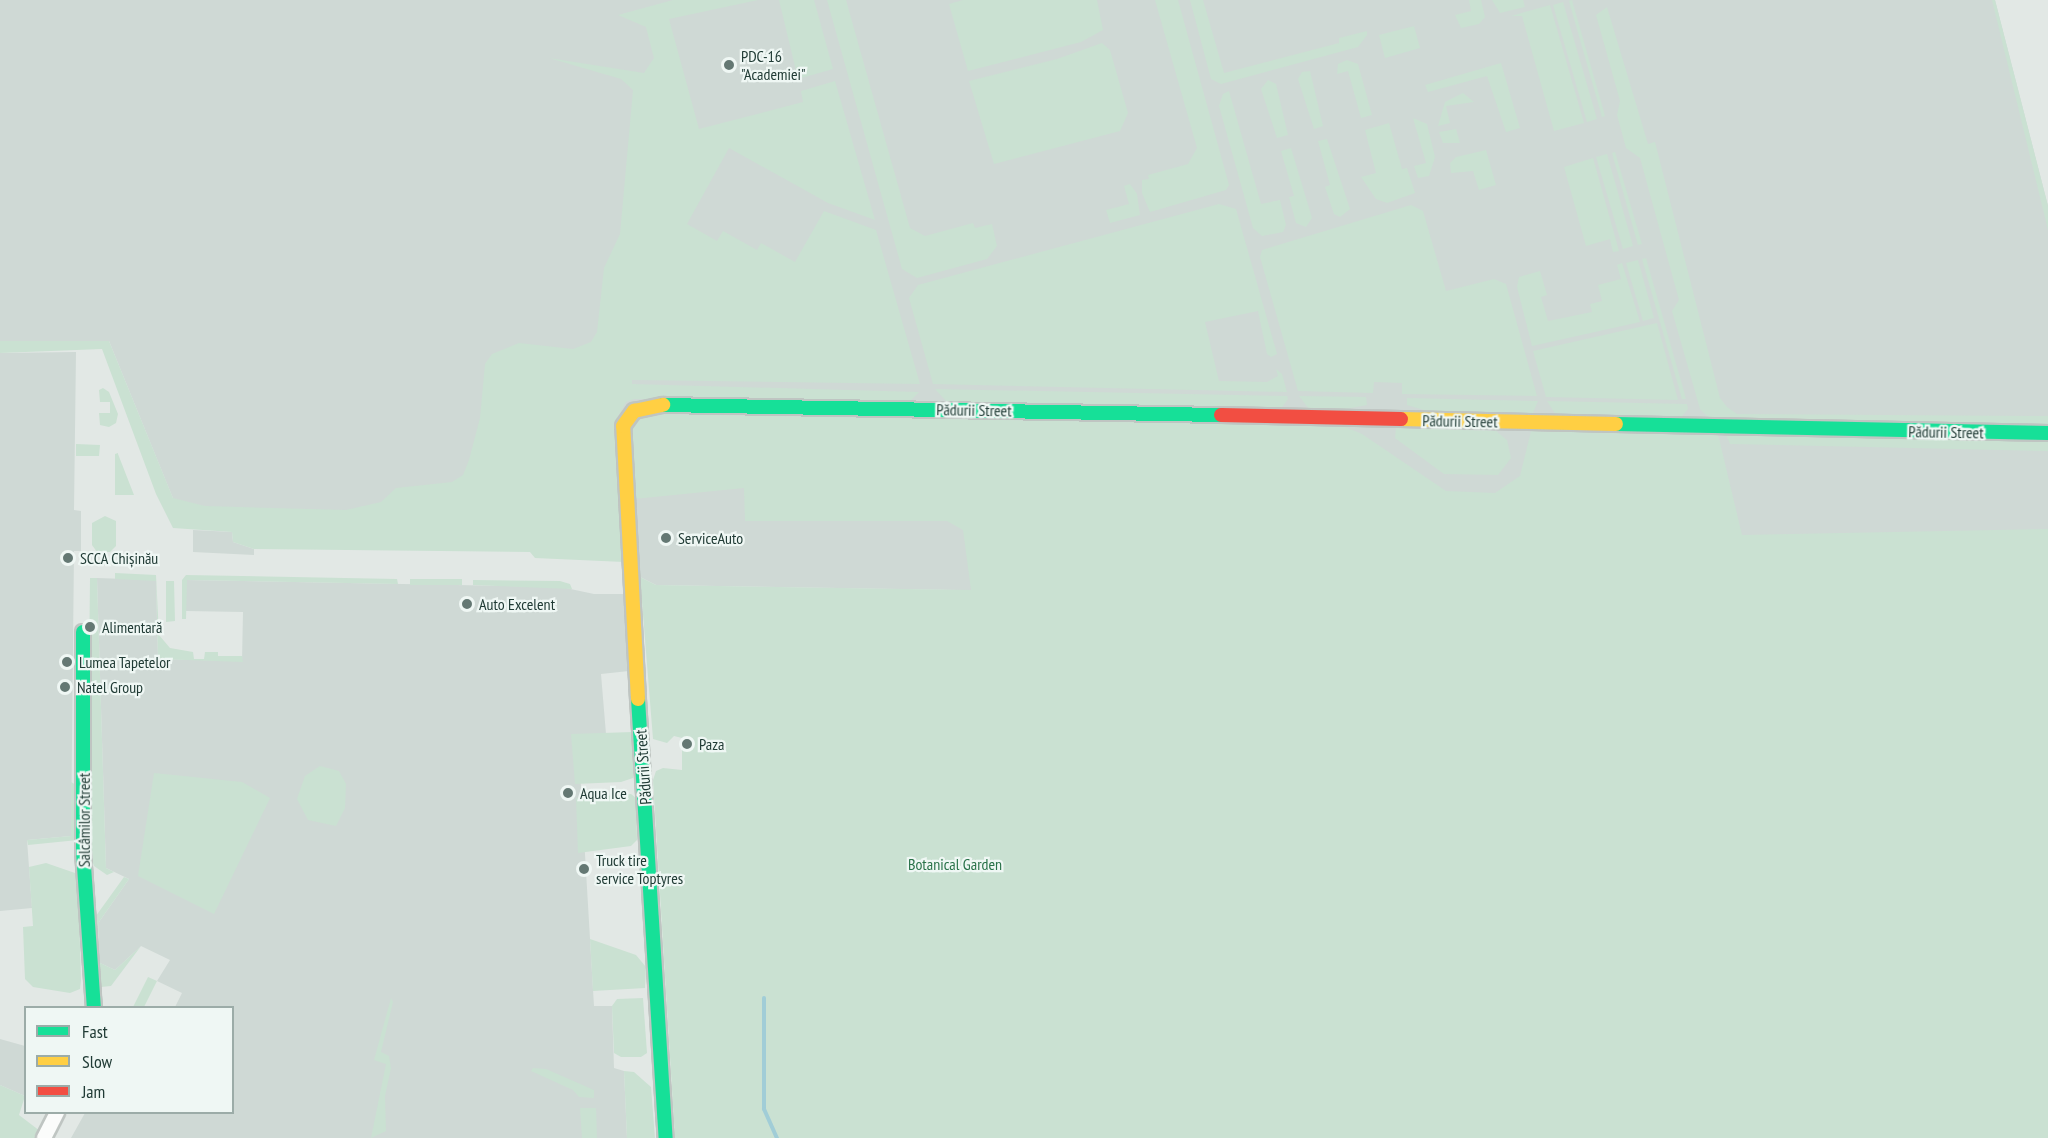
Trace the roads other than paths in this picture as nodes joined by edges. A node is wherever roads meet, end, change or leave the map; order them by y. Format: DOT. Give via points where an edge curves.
graph roads {
  1 [pos="2048,434"];
  2 [pos="83,632"];
  3 [pos="94,1006"];
  4 [pos="56,1114"];
  5 [pos="44,1138"];
  6 [pos="666,1138"];
  1 -- 6 [label="street, Pădurii Street" via="932,409 659,405 634,411 623,426 622,452"];
  2 -- 3 [label="street, Salcâmilor Street" via="83,852"];
  4 -- 5 [label="street"];
}
